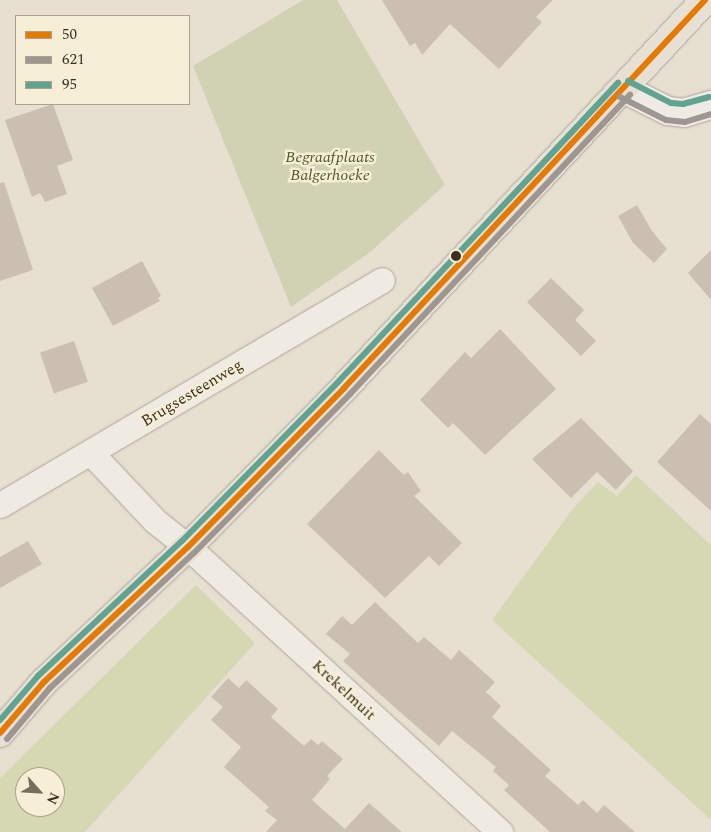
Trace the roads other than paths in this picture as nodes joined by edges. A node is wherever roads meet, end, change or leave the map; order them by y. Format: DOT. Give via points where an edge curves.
graph roads {
  1 [pos="705,0"];
  2 [pos="624,89"];
  3 [pos="711,105"];
  4 [pos="382,280"];
  5 [pos="91,453"];
  6 [pos="0,505"];
  7 [pos="188,547"];
  8 [pos="44,682"];
  9 [pos="0,706"];
  10 [pos="0,733"];
  11 [pos="500,832"];
  1 -- 2 [label="main road"];
  2 -- 3 [label="main road" via="668,111 684,113"];
  2 -- 7 [label="main road" via="434,295"];
  4 -- 5 [label="street, Brugsesteenweg"];
  5 -- 6 [label="street, Brugsesteenweg"];
  5 -- 7 [label="street, Krekelmuit" via="155,521"];
  7 -- 8 [label="main road"];
  7 -- 11 [label="street, Krekelmuit"];
  8 -- 9 [label="main road"];
  8 -- 10 [label="main road"];
}
